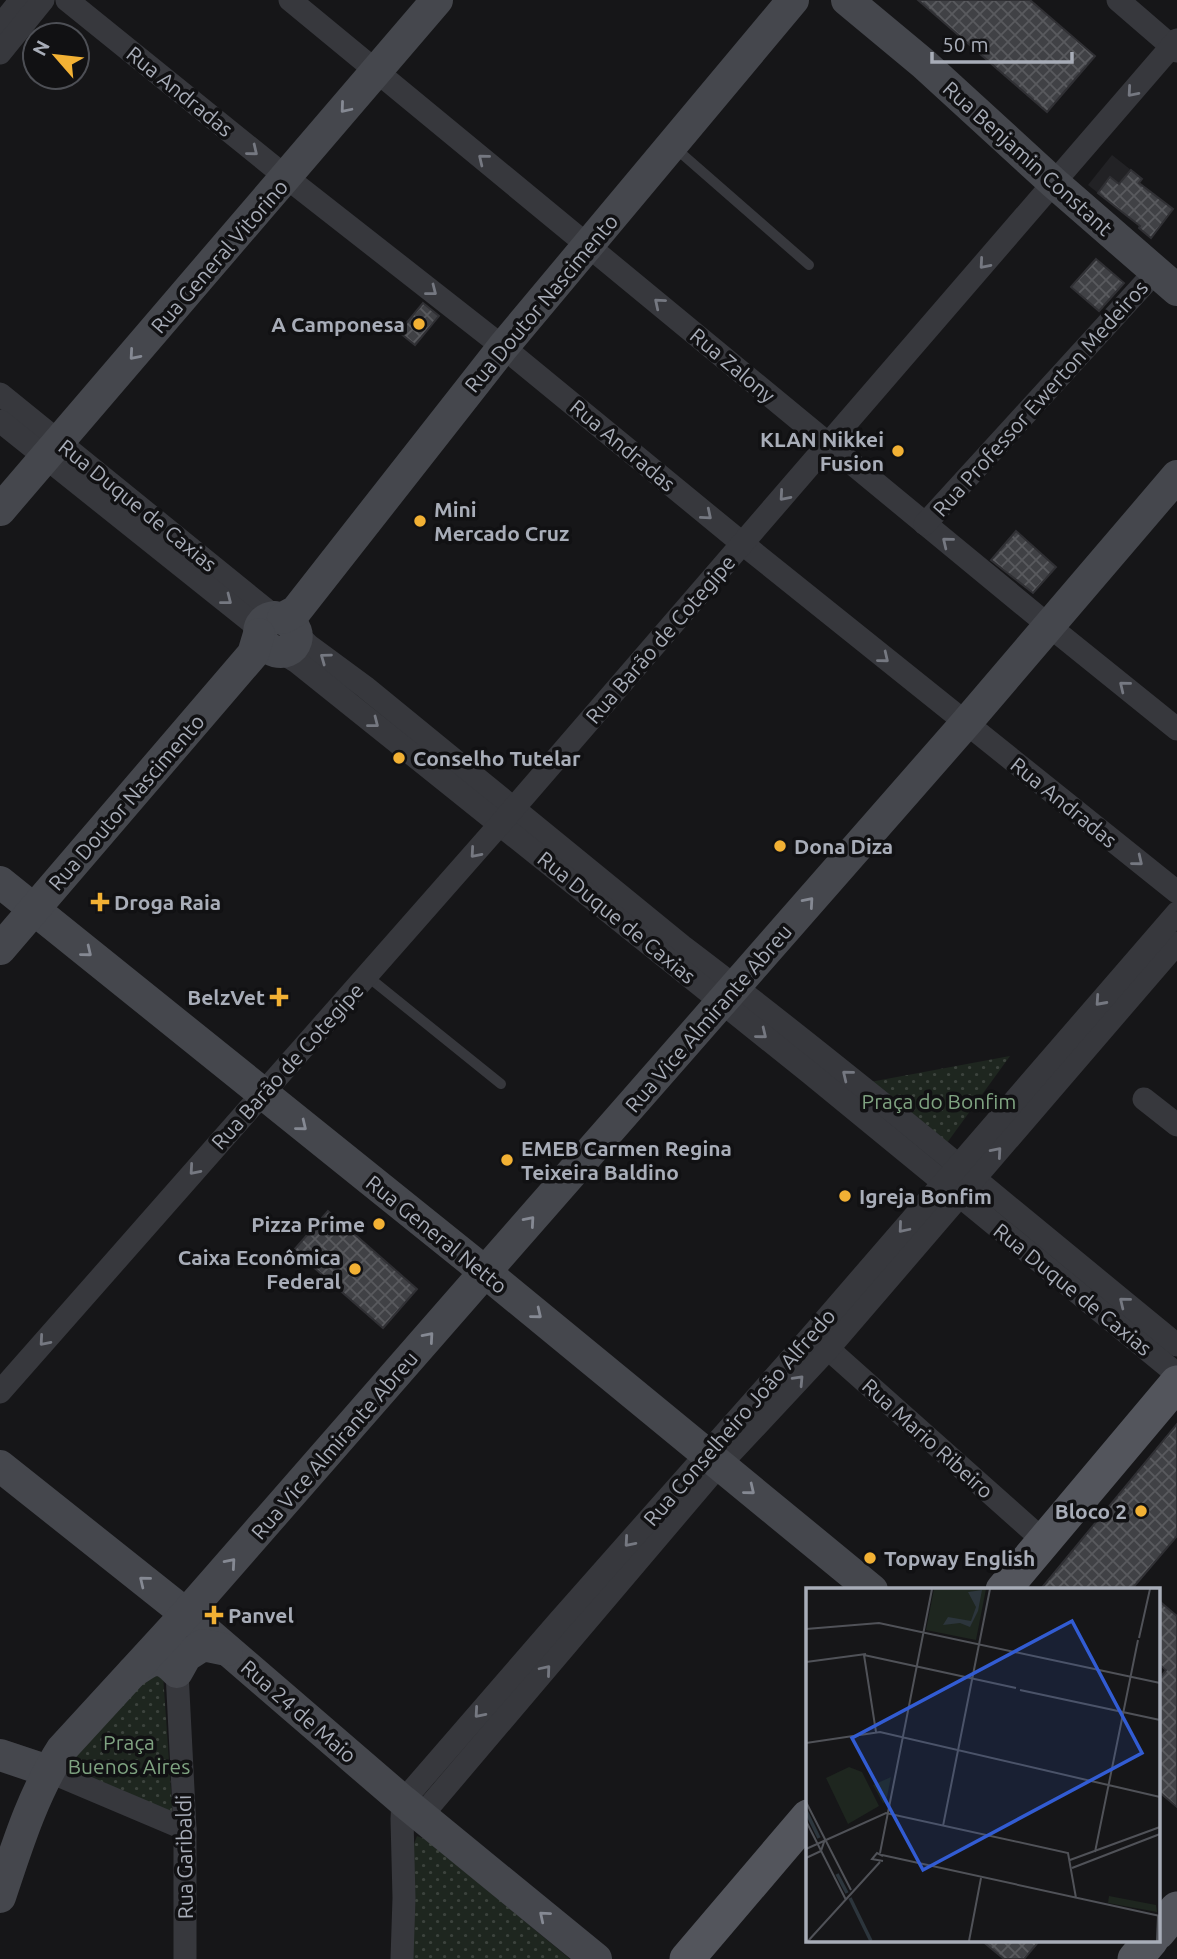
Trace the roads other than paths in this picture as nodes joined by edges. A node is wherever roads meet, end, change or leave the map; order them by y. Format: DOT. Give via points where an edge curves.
graph roads {
  1 [pos="21,0"];
  2 [pos="43,0"];
  3 [pos="67,0"];
  4 [pos="290,0"];
  5 [pos="437,0"];
  6 [pos="793,0"];
  7 [pos="847,0"];
  8 [pos="1118,0"];
  9 [pos="0,26"];
  10 [pos="1175,46"];
  11 [pos="0,53"];
  12 [pos="376,72"];
  13 [pos="672,145"];
  14 [pos="286,177"];
  15 [pos="1054,183"];
  16 [pos="589,245"];
  17 [pos="808,265"];
  18 [pos="1166,281"];
  19 [pos="503,347"];
  20 [pos="0,394"];
  21 [pos="0,421"];
  22 [pos="828,444"];
  23 [pos="52,449"];
  24 [pos="1177,476"];
  25 [pos="0,510"];
  26 [pos="925,524"];
  27 [pos="743,544"];
  28 [pos="1048,625"];
  29 [pos="277,632"];
  30 [pos="966,723"];
  31 [pos="1177,729"];
  32 [pos="507,816"];
  33 [pos="0,882"];
  34 [pos="1177,892"];
  35 [pos="34,909"];
  36 [pos="1177,913"];
  37 [pos="1177,943"];
  38 [pos="0,949"];
  39 [pos="367,976"];
  40 [pos="1127,985"];
  41 [pos="729,994"];
  42 [pos="501,1084"];
  43 [pos="261,1093"];
  44 [pos="1144,1099"];
  45 [pos="1177,1125"];
  46 [pos="958,1180"];
  47 [pos="485,1272"];
  48 [pos="1083,1282"];
  49 [pos="820,1342"];
  50 [pos="1177,1345"];
  51 [pos="1177,1374"];
  52 [pos="1177,1383"];
  53 [pos="0,1392"];
  54 [pos="713,1459"];
  55 [pos="0,1466"];
  56 [pos="1044,1541"];
  57 [pos="870,1588"];
  58 [pos="1005,1588"];
  59 [pos="186,1614"];
  60 [pos="227,1650"];
  61 [pos="132,1672"];
  62 [pos="177,1672"];
  63 [pos="0,1755"];
  64 [pos="48,1771"];
  65 [pos="413,1808"];
  66 [pos="806,1819"];
  67 [pos="185,1829"];
  68 [pos="0,1897"];
  69 [pos="1177,1909"];
  70 [pos="1160,1930"];
  71 [pos="1150,1941"];
  72 [pos="185,1959"];
  73 [pos="402,1959"];
  74 [pos="596,1959"];
  75 [pos="687,1959"];
  76 [pos="1135,1959"];
  1 -- 9 [label="street"];
  2 -- 11 [label="street"];
  3 -- 14 [label="street, Rua Andradas, one-way"];
  4 -- 12 [label="street, Rua Zalony"];
  5 -- 12 [label="street, Rua General Vitorino"];
  6 -- 13 [label="street, Rua Doutor Nascimento"];
  7 -- 15 [label="street, Rua Benjamin Constant"];
  8 -- 10 [label="street"];
  10 -- 15 [label="street, Rua Barão de Cotegipe, one-way"];
  12 -- 14 [label="street, Rua General Vitorino, one-way"];
  16 -- 12 [label="street, Rua Zalony, one-way"];
  13 -- 16 [label="street, Rua Doutor Nascimento"];
  13 -- 17 [label="lane"];
  14 -- 19 [label="street, Rua Andradas, one-way"];
  14 -- 23 [label="street, Rua General Vitorino, one-way"];
  15 -- 18 [label="street, Rua Benjamin Constant"];
  15 -- 22 [label="street, Rua Barão de Cotegipe, one-way"];
  16 -- 19 [label="street, Rua Doutor Nascimento"];
  22 -- 16 [label="street, Rua Zalony, one-way"];
  18 -- 26 [label="street, Rua Professor Ewerton Medeiros"];
  19 -- 27 [label="street, Rua Andradas, one-way"];
  19 -- 29 [label="street, Rua Doutor Nascimento"];
  20 -- 23 [label="street, Rua Duque de Caxias"];
  21 -- 23 [label="street, Rua Duque de Caxias"];
  22 -- 26 [label="street, Rua Zalony"];
  22 -- 27 [label="street, Rua Barão de Cotegipe, one-way"];
  23 -- 25 [label="street, Rua General Vitorino"];
  23 -- 29 [label="street, Rua Duque de Caxias"];
  24 -- 28 [label="street, Rua Vice Almirante Abreu"];
  28 -- 26 [label="street, Rua Zalony, one-way"];
  27 -- 30 [label="street, Rua Andradas, one-way"];
  27 -- 32 [label="street, Rua Barão de Cotegipe"];
  28 -- 30 [label="street, Rua Vice Almirante Abreu"];
  31 -- 28 [label="street, Rua Zalony, one-way"];
  29 -- 32 [label="street, Rua Duque de Caxias" via="297,662 358,696"];
  29 -- 35 [label="street, Rua Doutor Nascimento"];
  30 -- 34 [label="street, Rua Andradas, one-way"];
  41 -- 30 [label="street, Rua Vice Almirante Abreu, one-way"];
  32 -- 39 [label="street, Rua Barão de Cotegipe, one-way"];
  32 -- 41 [label="street, Rua Duque de Caxias"];
  33 -- 35 [label="street, Rua General Netto"];
  35 -- 38 [label="street, Rua Doutor Nascimento"];
  35 -- 43 [label="street, Rua General Netto, one-way"];
  36 -- 40 [label="street, Rua Conselheiro João Alfredo"];
  37 -- 40 [label="street, Rua Conselheiro João Alfredo"];
  39 -- 42 [label="lane"];
  39 -- 43 [label="street, Rua Barão de Cotegipe"];
  40 -- 46 [label="street, Rua Conselheiro João Alfredo"];
  41 -- 46 [label="street, Rua Duque de Caxias"];
  47 -- 41 [label="street, Rua Vice Almirante Abreu, one-way"];
  43 -- 47 [label="street, Rua General Netto, one-way"];
  43 -- 53 [label="street, Rua Barão de Cotegipe, one-way"];
  44 -- 45 [label="street"];
  46 -- 48 [label="street, Rua Duque de Caxias"];
  46 -- 49 [label="street, Rua Conselheiro João Alfredo"];
  47 -- 54 [label="street, Rua General Netto, one-way"];
  59 -- 47 [label="street, Rua Vice Almirante Abreu, one-way"];
  50 -- 48 [label="street, Rua Duque de Caxias, one-way"];
  48 -- 51 [label="street, Rua Duque de Caxias"];
  49 -- 54 [label="street, Rua Conselheiro João Alfredo"];
  49 -- 56 [label="street, Rua Mario Ribeiro"];
  52 -- 56 [label="main road"];
  54 -- 57 [label="street, Rua General Netto, one-way"];
  54 -- 65 [label="street, Rua Conselheiro João Alfredo"];
  59 -- 55 [label="street, Rua 24 de Maio, one-way"];
  56 -- 58 [label="main road"];
  59 -- 60 [label="street, Rua 24 de Maio"];
  59 -- 61 [label="street, Rua Vice Almirante Abreu"];
  60 -- 62 [label="street" via="203,1645 186,1656"];
  60 -- 65 [label="street, Rua 24 de Maio"];
  61 -- 62 [label="street" via="158,1659"];
  61 -- 64 [label="street, Rua Vice Almirante Abreu" via="62,1749"];
  62 -- 67 [label="street, Rua Garibaldi"];
  63 -- 64 [label="street"];
  64 -- 67 [label="street"];
  64 -- 68 [label="street, Rua Vice Almirante Abreu"];
  65 -- 73 [label="street" via="402,1819"];
  74 -- 65 [label="street, Rua 24 de Maio, one-way"];
  66 -- 75 [label="main road"];
  67 -- 72 [label="street, Rua Garibaldi"];
  69 -- 70 [label="main road"];
  71 -- 76 [label="main road"];
}
